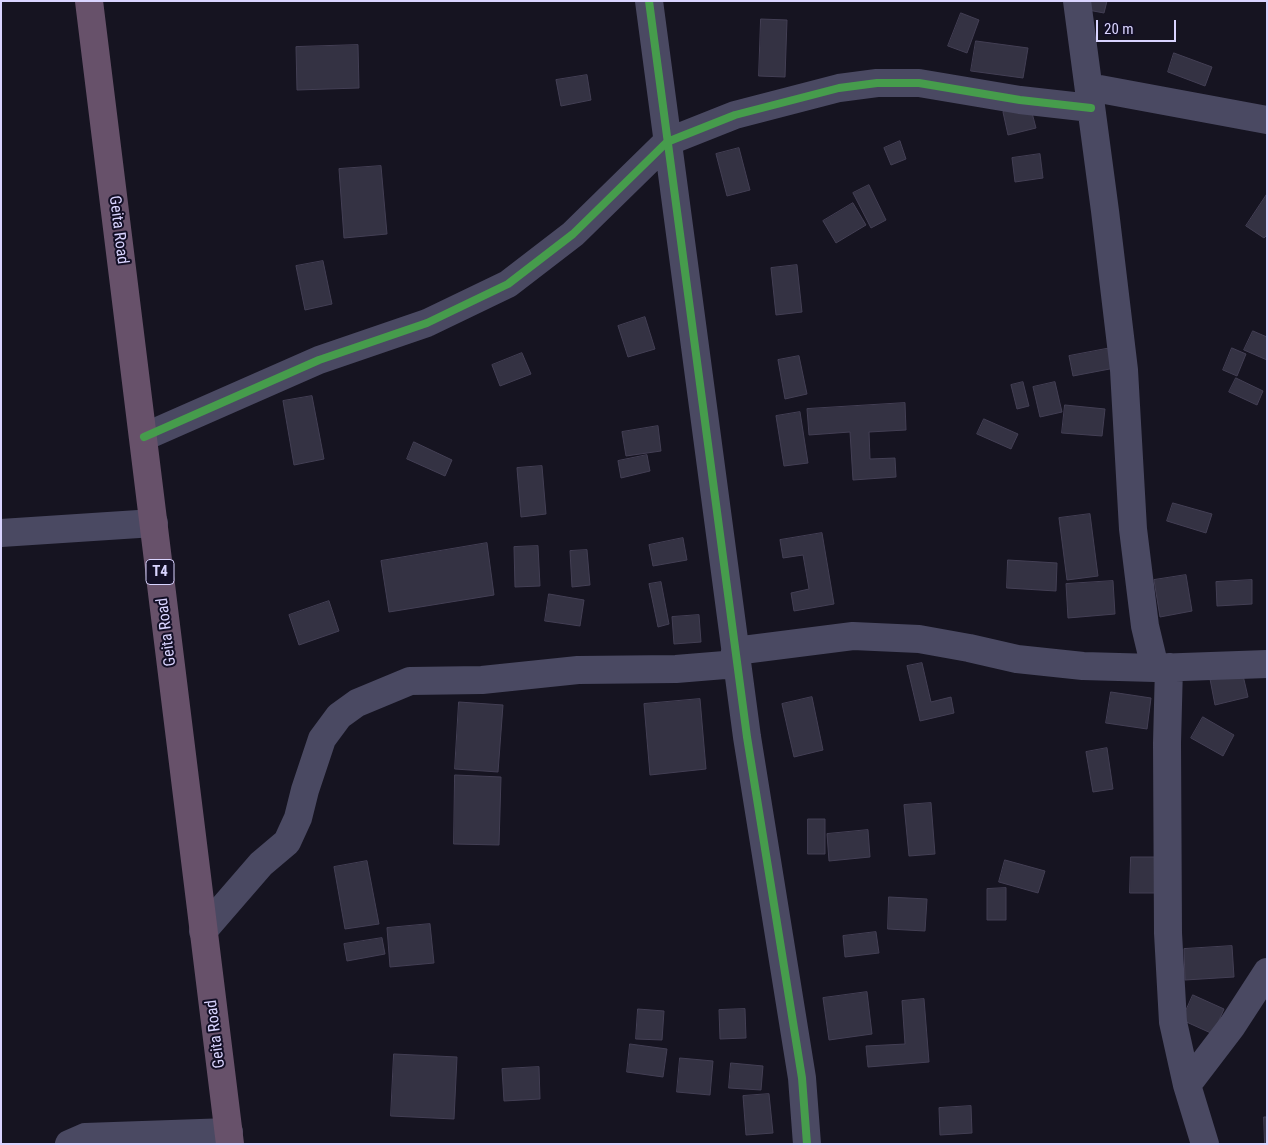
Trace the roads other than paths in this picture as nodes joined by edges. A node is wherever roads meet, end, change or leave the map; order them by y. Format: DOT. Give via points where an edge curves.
graph roads {
  1 [pos="89,1"];
  2 [pos="649,1"];
  3 [pos="1077,1"];
  4 [pos="1090,98"];
  5 [pos="1267,120"];
  6 [pos="667,142"];
  7 [pos="144,437"];
  8 [pos="154,523"];
  9 [pos="1,533"];
  10 [pos="736,657"];
  11 [pos="1267,664"];
  12 [pos="1162,668"];
  13 [pos="203,931"];
  14 [pos="1267,972"];
  15 [pos="1186,1085"];
  16 [pos="230,1138"];
  17 [pos="69,1144"];
  18 [pos="807,1144"];
  19 [pos="1206,1144"];
  1 -- 7 [label="highway, Geita Road / T4"];
  2 -- 6 [label="street"];
  3 -- 4 [label="street"];
  4 -- 5 [label="street"];
  4 -- 6 [label="street" via="1020,100 919,83 877,82 839,88 735,116"];
  4 -- 12 [label="street" via="1124,370 1133,529 1145,626"];
  6 -- 7 [label="street" via="573,234 508,284 427,323 319,360"];
  6 -- 10 [label="street"];
  7 -- 8 [label="highway, Geita Road / T4"];
  8 -- 9 [label="street"];
  8 -- 13 [label="highway, Geita Road / T4"];
  10 -- 12 [label="street" via="862,636 919,639 1017,659 1083,666"];
  10 -- 13 [label="street" via="676,669 578,670 482,680 410,681 357,702 339,716 322,740 298,818 287,842 262,864"];
  10 -- 18 [label="street" via="802,1078"];
  11 -- 12 [label="street"];
  12 -- 15 [label="street" via="1167,743 1168,933 1173,1022"];
  13 -- 16 [label="highway, Geita Road / T4"];
  14 -- 15 [label="street" via="1232,1026"];
  15 -- 19 [label="street"];
  16 -- 17 [label="street" via="85,1138"];
}
